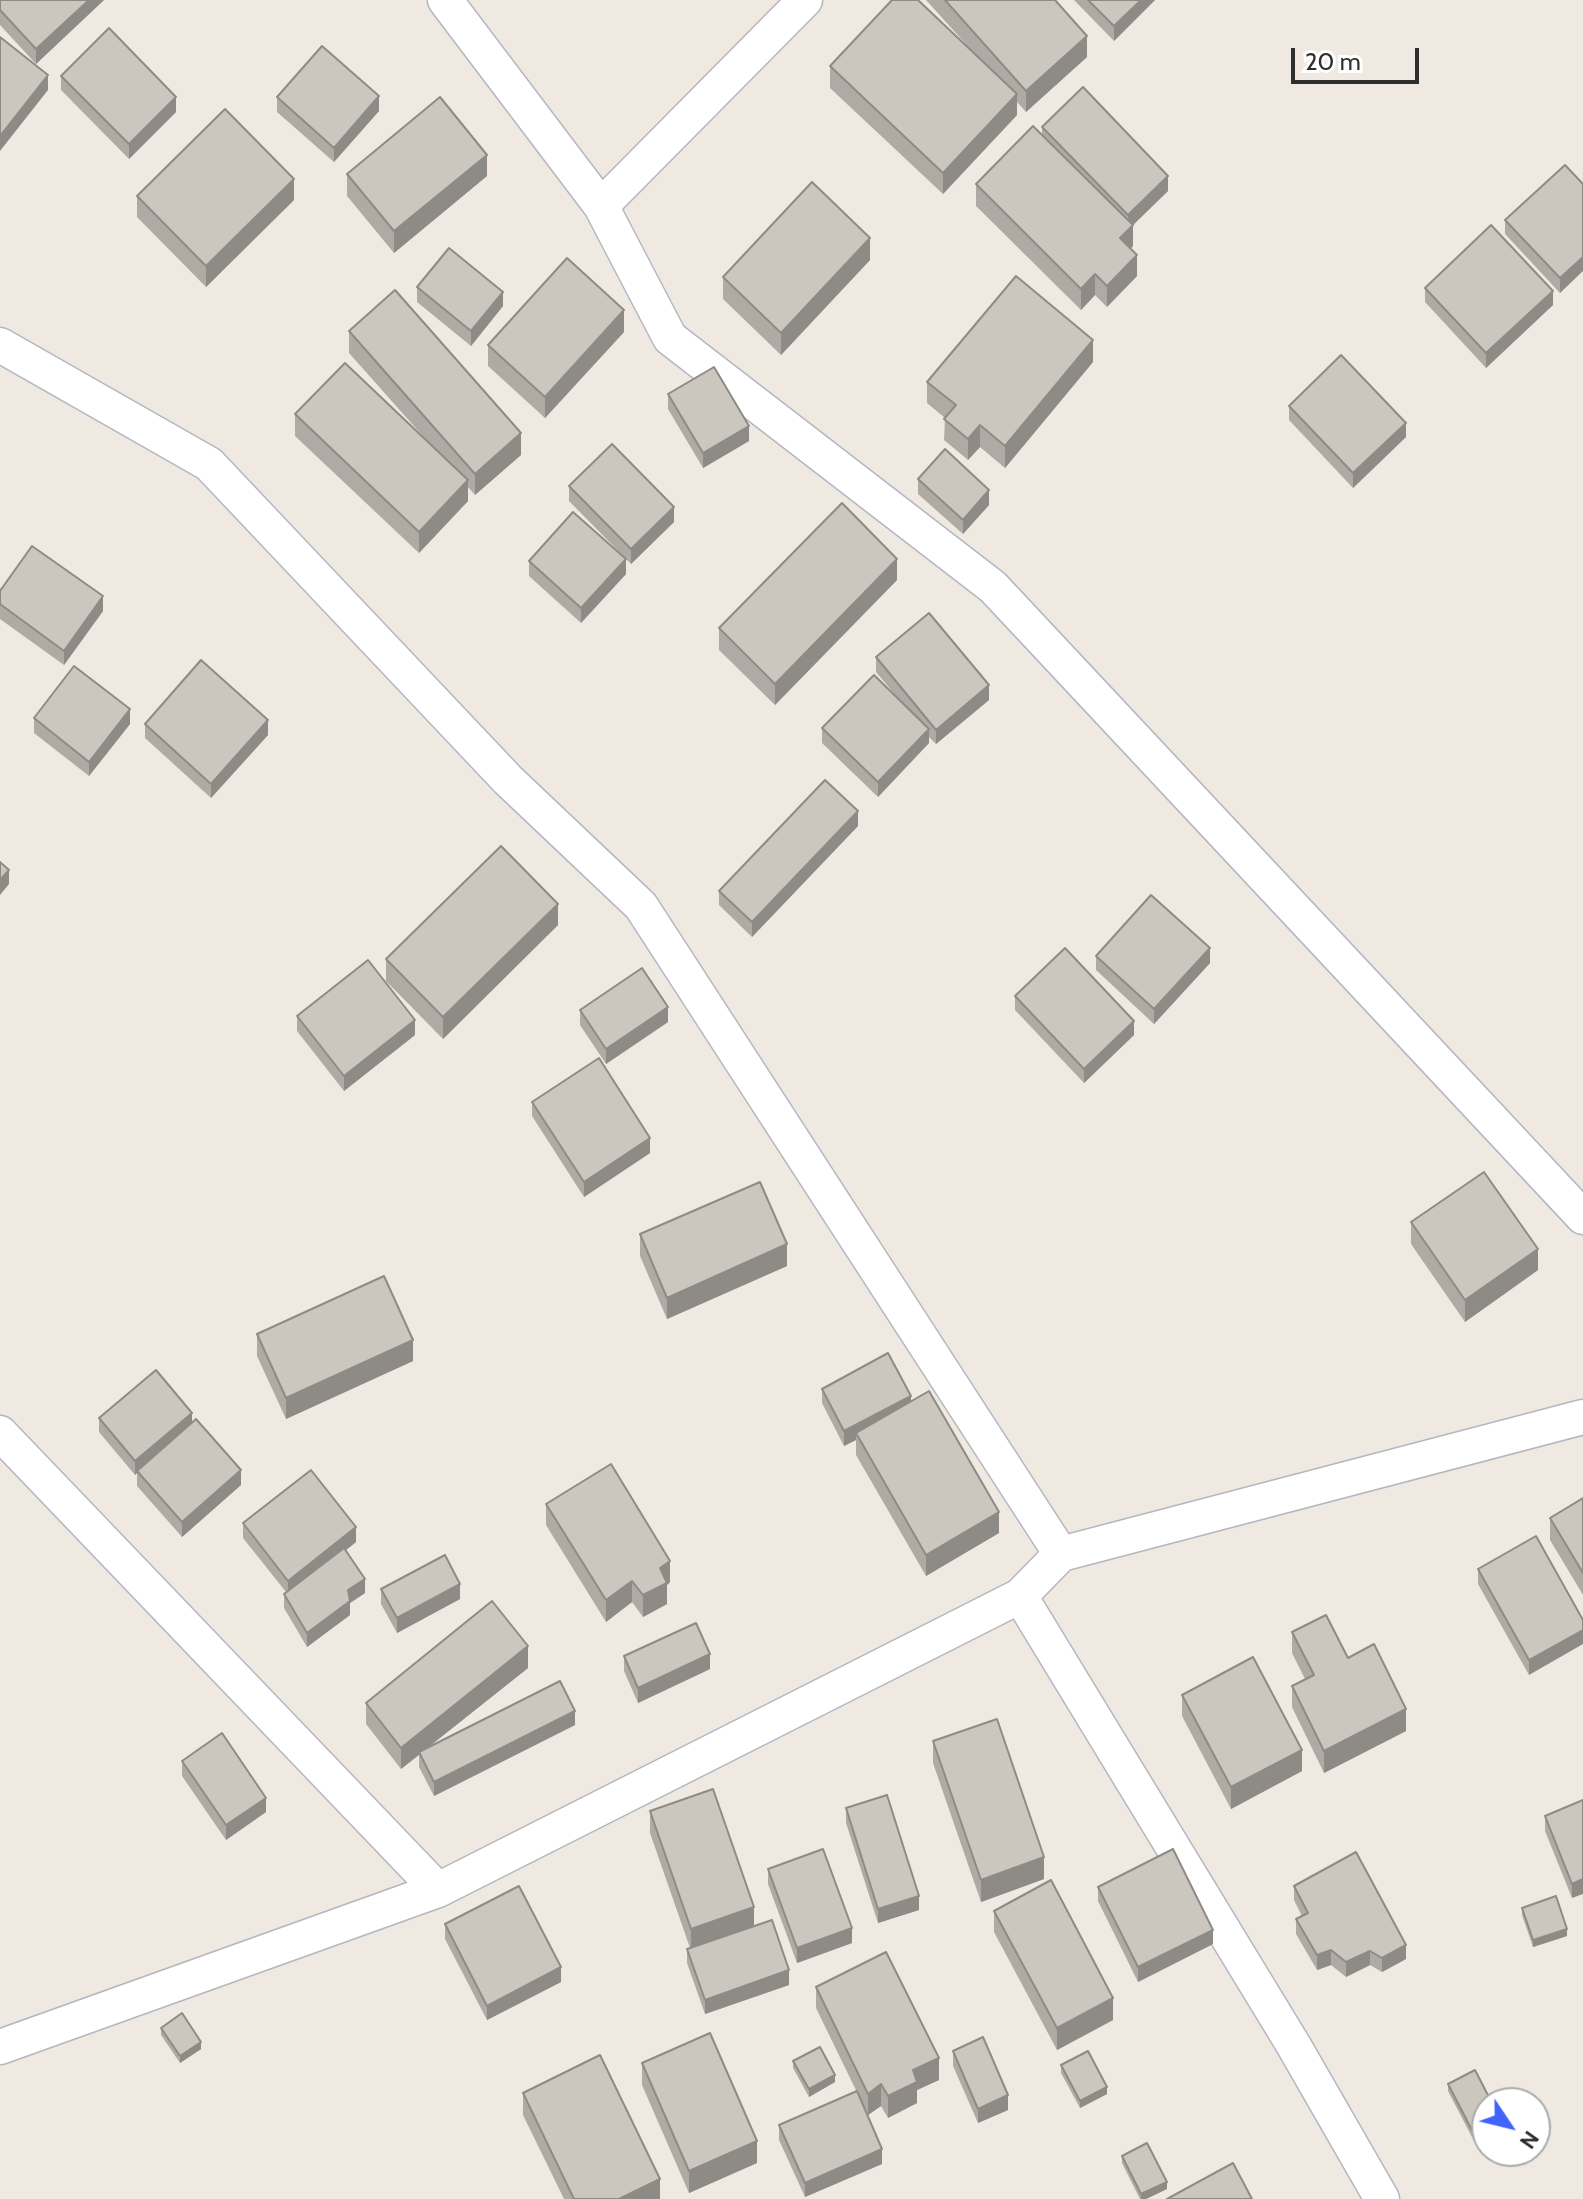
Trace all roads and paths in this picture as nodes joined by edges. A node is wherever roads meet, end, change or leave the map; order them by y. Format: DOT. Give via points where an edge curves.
graph roads {
  1 [pos="445,0"];
  2 [pos="805,0"];
  3 [pos="601,206"];
  4 [pos="0,345"];
  5 [pos="1583,1217"];
  6 [pos="1583,1417"];
  7 [pos="0,1433"];
  8 [pos="1061,1554"];
  9 [pos="1020,1596"];
  10 [pos="438,1890"];
  11 [pos="0,2047"];
  12 [pos="1382,2199"];
  1 -- 3 [label="street"];
  2 -- 3 [label="street"];
  3 -- 5 [label="street" via="670,338 993,587"];
  4 -- 8 [label="street" via="209,464 508,780 641,906"];
  6 -- 8 [label="street"];
  7 -- 10 [label="street"];
  8 -- 9 [label="street"];
  9 -- 10 [label="street"];
  9 -- 12 [label="street"];
  10 -- 11 [label="street"];
}
